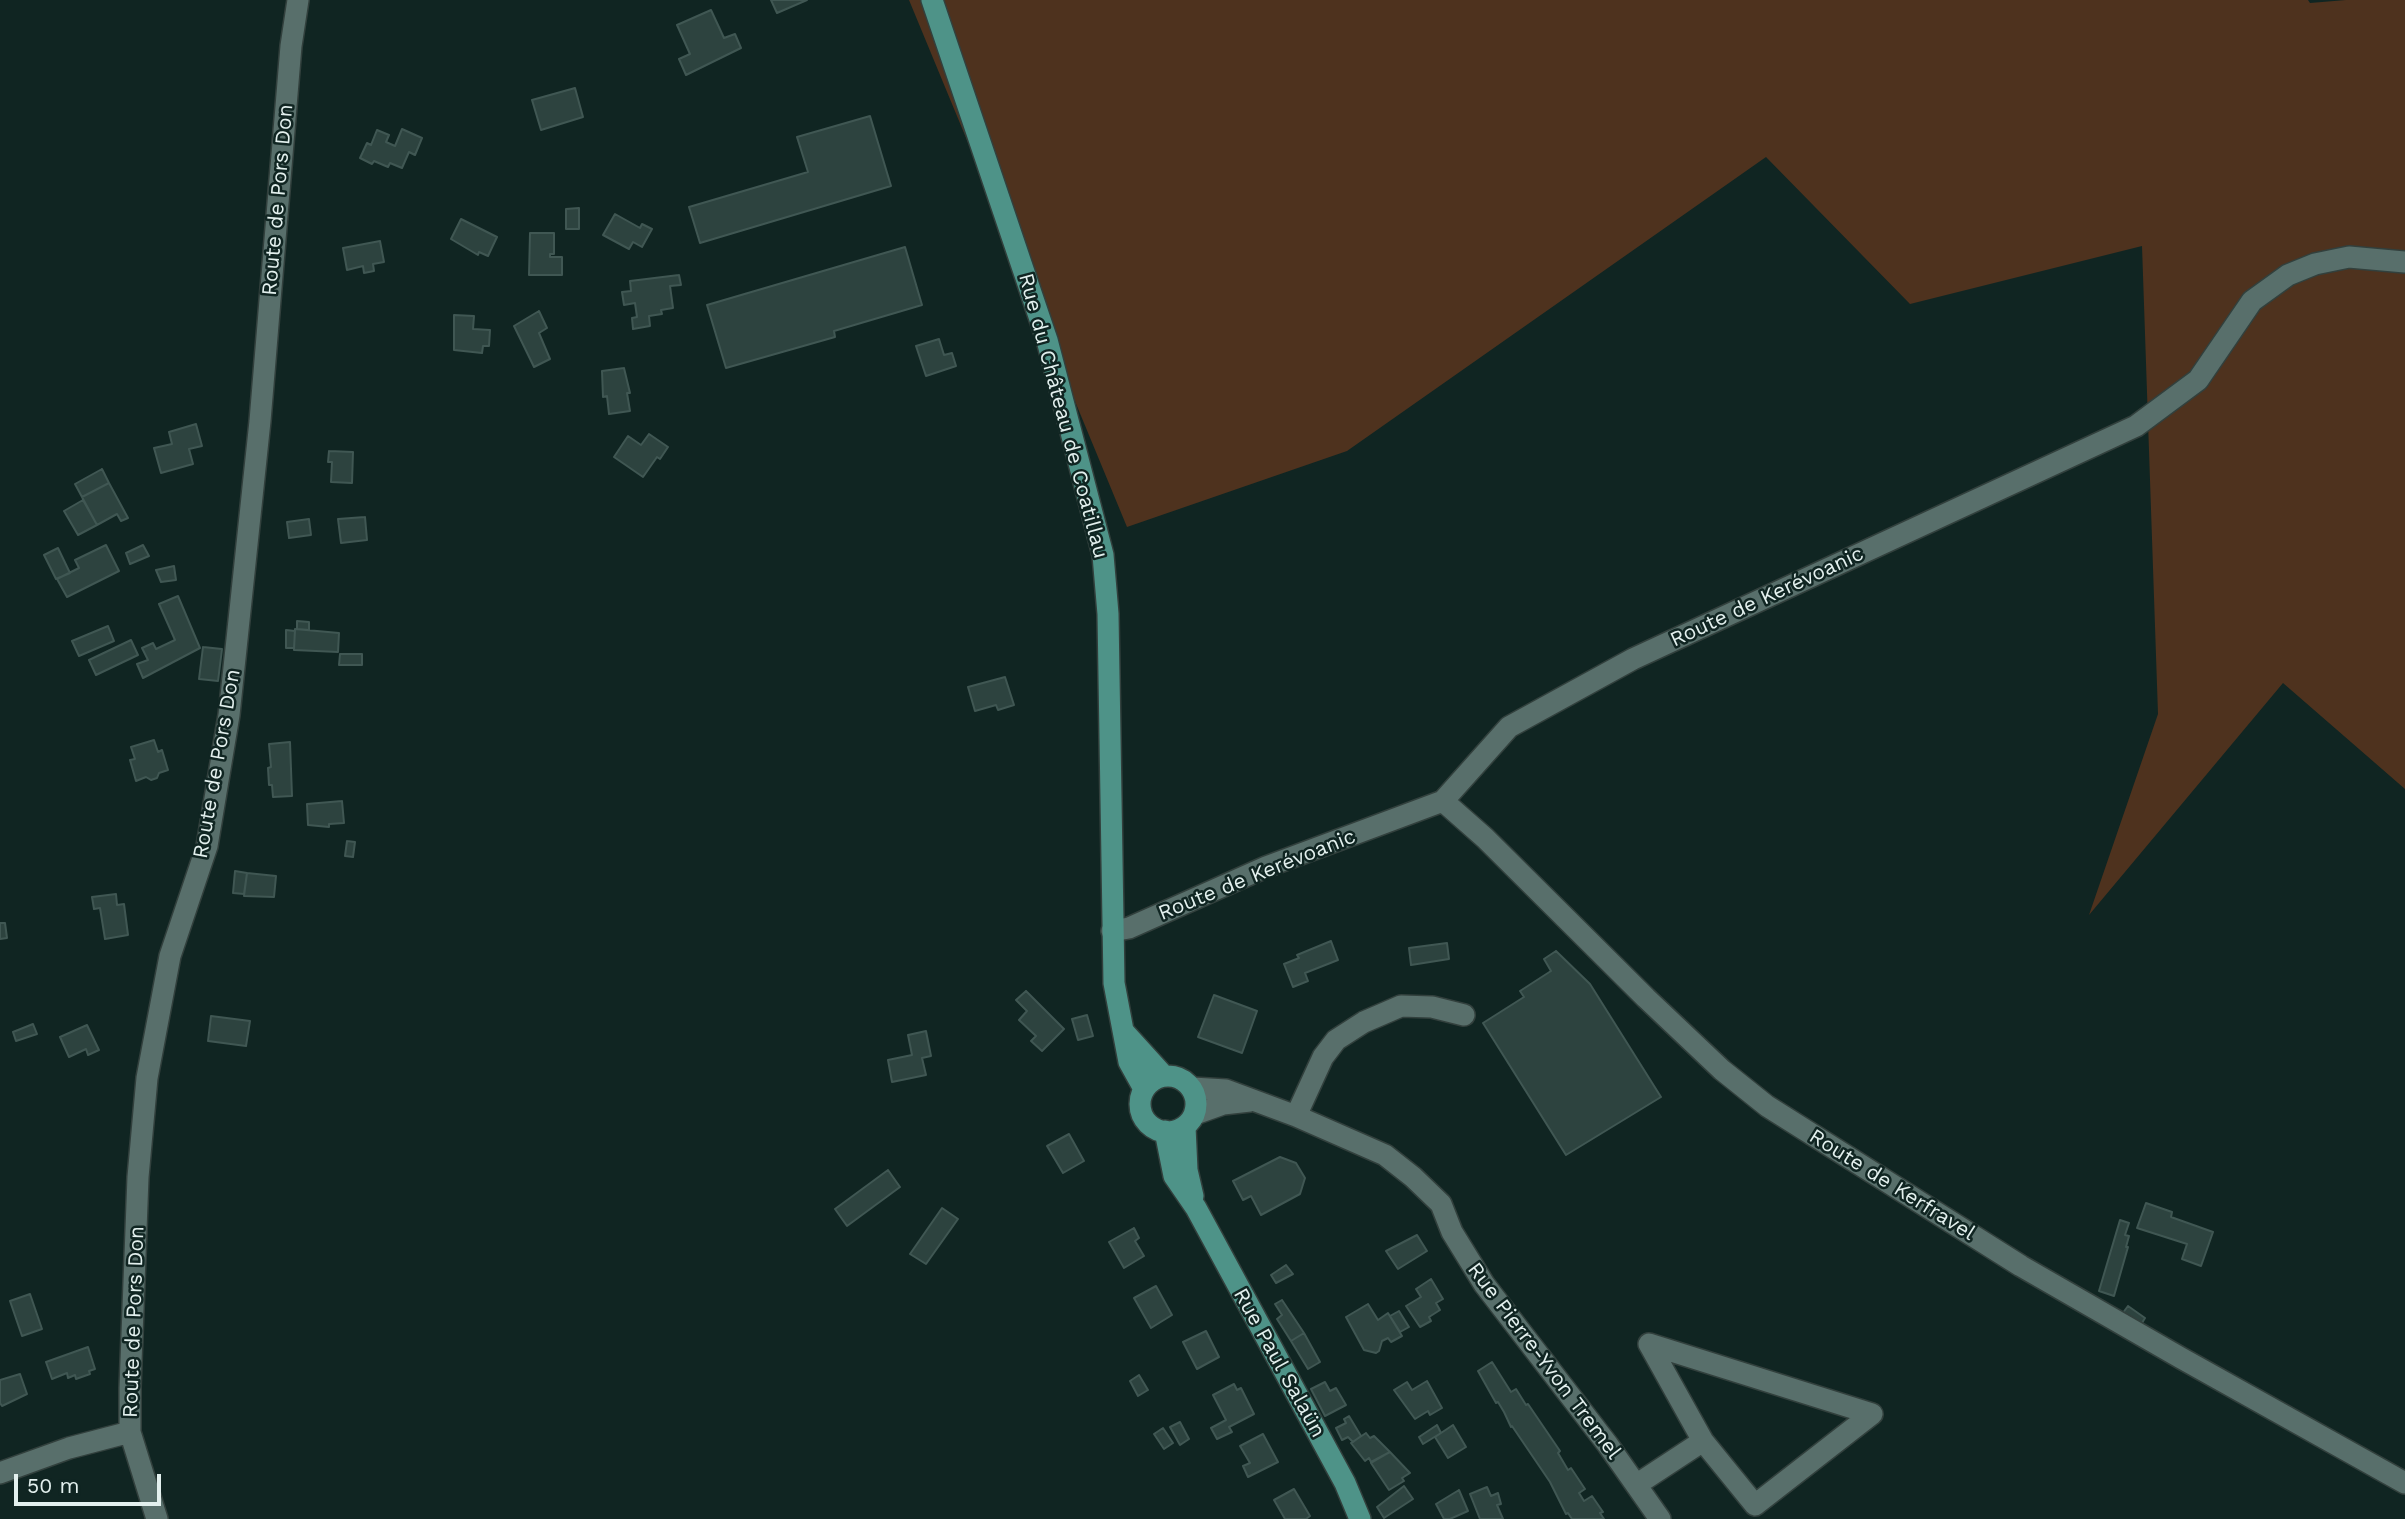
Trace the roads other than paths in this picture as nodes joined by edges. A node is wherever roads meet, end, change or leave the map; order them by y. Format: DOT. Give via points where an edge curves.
graph roads {
  1 [pos="298,0"];
  2 [pos="932,0"];
  3 [pos="2405,262"];
  4 [pos="1443,802"];
  5 [pos="1112,931"];
  6 [pos="1465,1015"];
  7 [pos="1123,1031"];
  8 [pos="1164,1076"];
  9 [pos="1192,1088"];
  10 [pos="1144,1089"];
  11 [pos="1252,1101"];
  12 [pos="1296,1116"];
  13 [pos="1181,1124"];
  14 [pos="131,1432"];
  15 [pos="1703,1441"];
  16 [pos="0,1473"];
  17 [pos="2405,1483"];
  18 [pos="1636,1485"];
  19 [pos="157,1519"];
  20 [pos="1360,1519"];
  21 [pos="1660,1519"];
  1 -- 14 [label="street, Route de Pors Don" via="229,715 207,846 170,956 147,1078 138,1177"];
  2 -- 5 [label="main road, Rue du Château de Coatillau" via="1047,340 1102,555 1108,614"];
  3 -- 4 [label="street, Route de Kerévoanic" via="2349,257 2287,275 2252,301 2199,380 2136,426 1633,659 1509,727"];
  4 -- 5 [label="street, Route de Kerévoanic" via="1266,867 1129,928"];
  4 -- 17 [label="street, Route de Kerfravel" via="1722,1070 1767,1106 2021,1266"];
  5 -- 7 [label="main road" via="1114,983"];
  6 -- 12 [label="street" via="1401,1006 1364,1023 1336,1040 1323,1057"];
  7 -- 8 [label="main road"];
  7 -- 10 [label="main road" via="1129,1062"];
  8 -- 9 [label="main road" via="1175,1076"];
  8 -- 10 [label="main road"];
  9 -- 11 [label="street, Rue Pierre-Yvon Tremel" via="1226,1090"];
  9 -- 13 [label="main road" via="1197,1101"];
  10 -- 13 [label="main road" via="1141,1110 1154,1128"];
  11 -- 12 [label="street, Rue Pierre-Yvon Tremel"];
  11 -- 13 [label="street, Rue Pierre-Yvon Tremel" via="1223,1104"];
  12 -- 18 [label="street, Rue Pierre-Yvon Tremel" via="1385,1155 1441,1204 1483,1284"];
  13 -- 20 [label="main road, Rue Paul Salaün" via="1196,1208 1345,1483"];
  14 -- 16 [label="street"];
  14 -- 19 [label="street, Route de Pors Don"];
  15 -- 15 [label="street" via="1755,1505 1872,1414 1649,1344"];
  15 -- 18 [label="street"];
  18 -- 21 [label="street, Rue Pierre-Yvon Tremel"];
}
